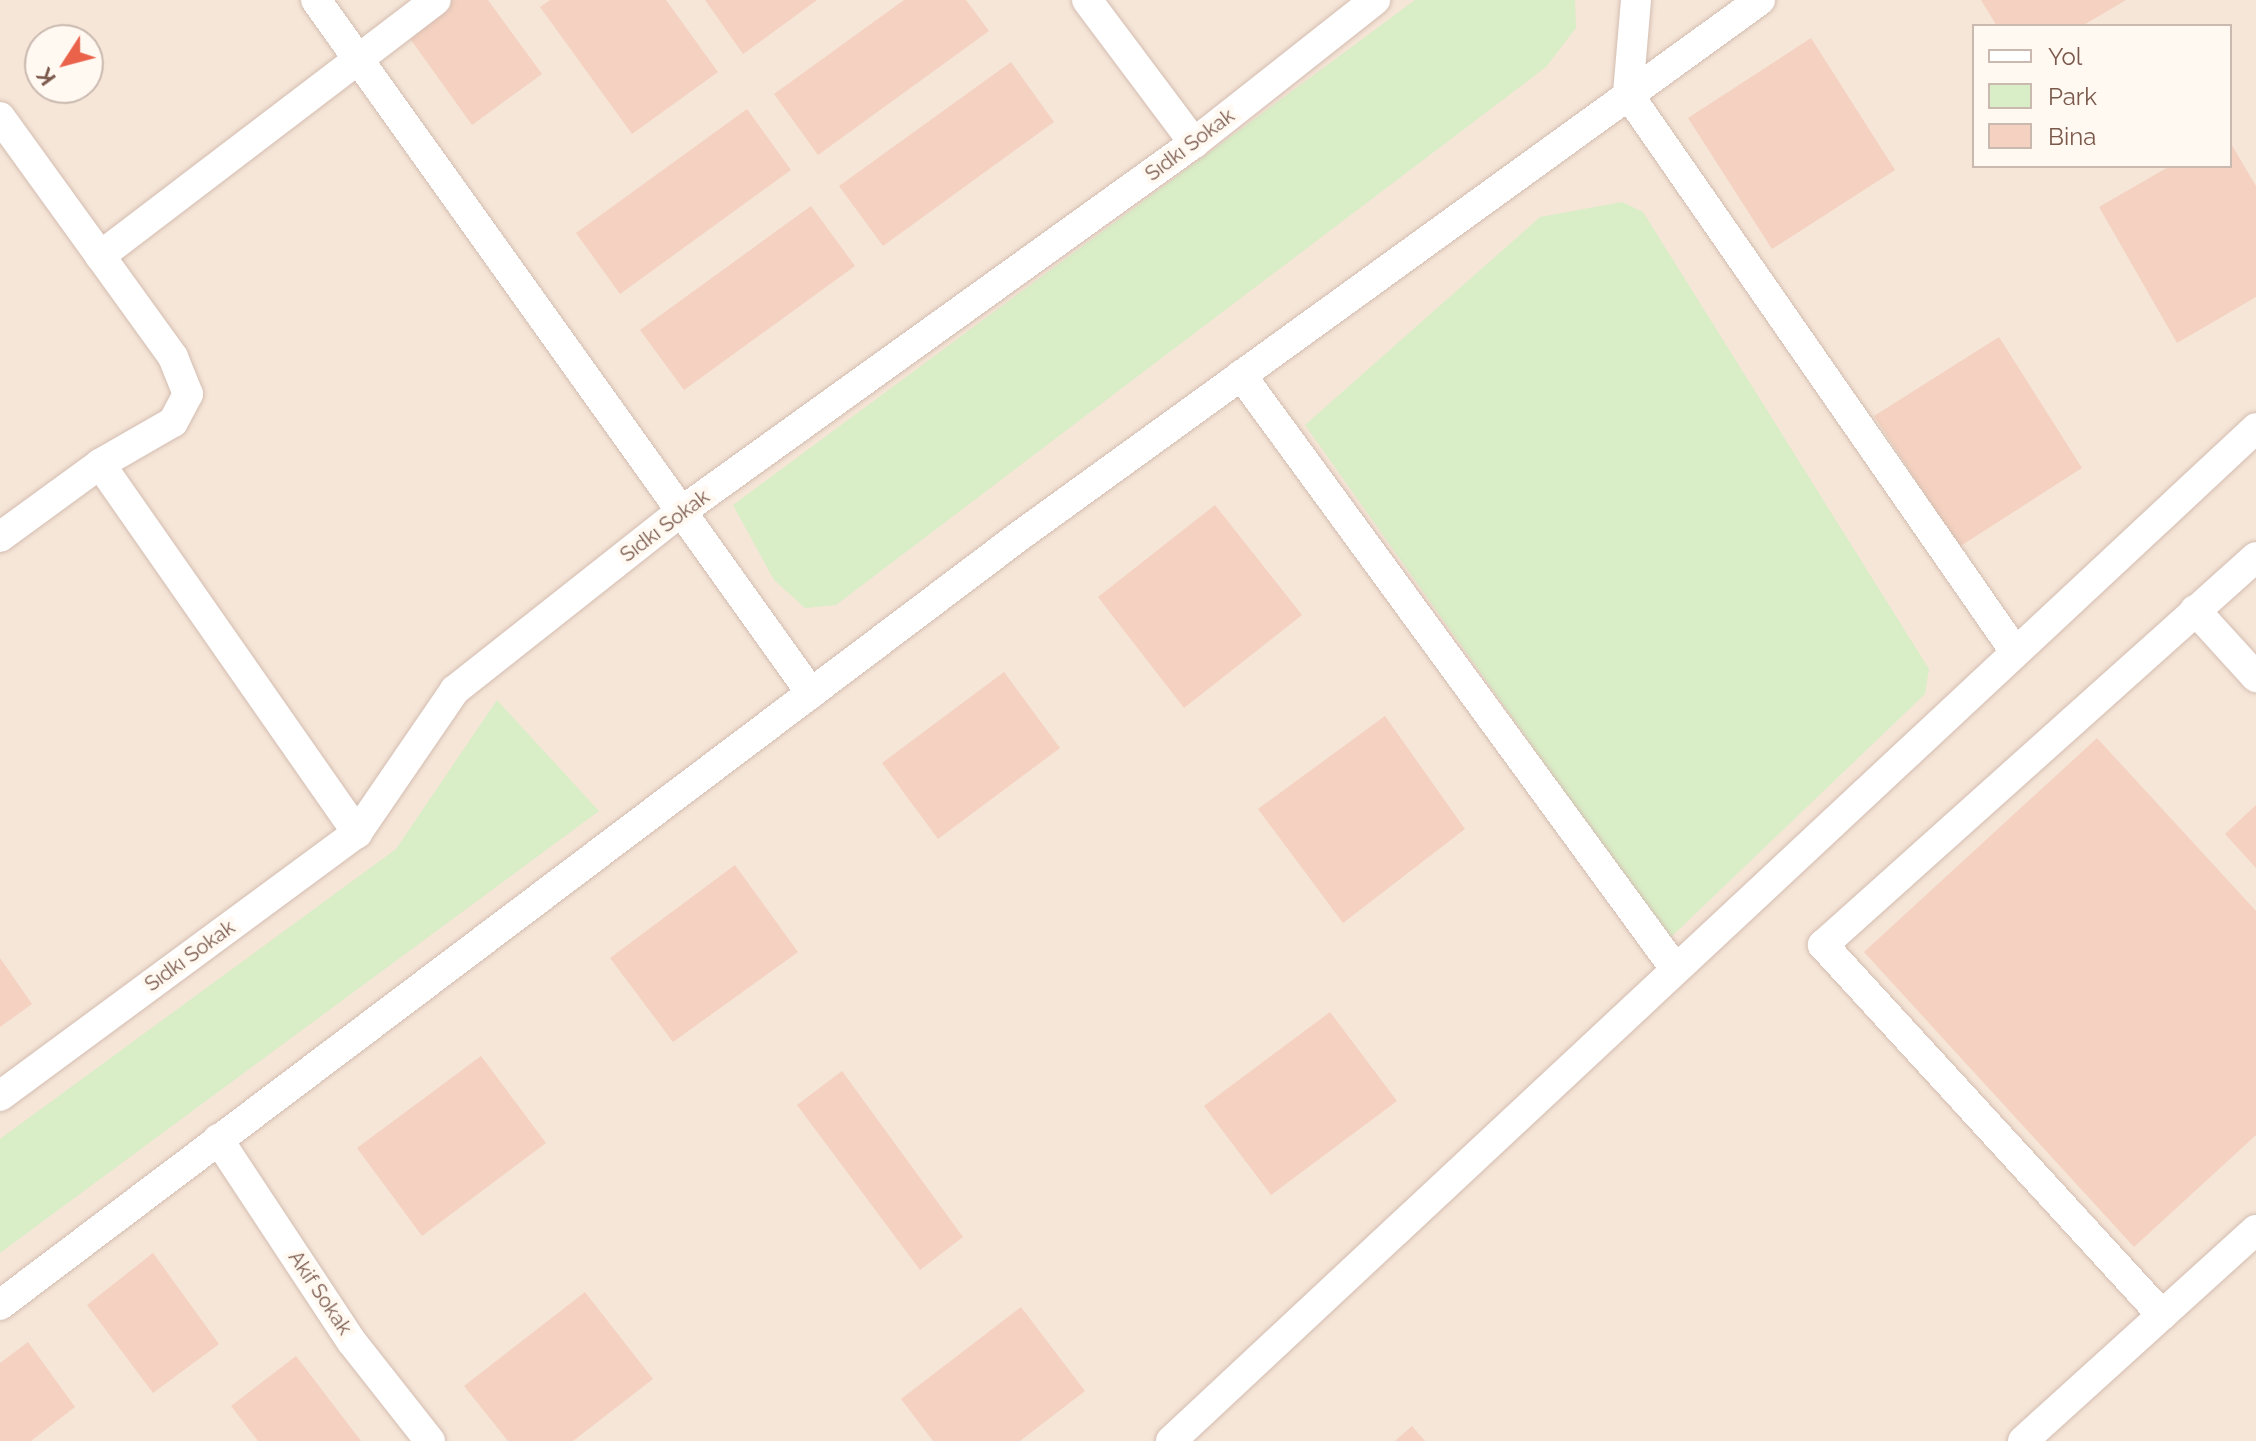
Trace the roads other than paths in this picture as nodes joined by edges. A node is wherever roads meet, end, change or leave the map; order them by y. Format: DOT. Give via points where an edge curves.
graph roads {
  1 [pos="316,0"];
  2 [pos="436,0"];
  3 [pos="1087,0"];
  4 [pos="1375,0"];
  5 [pos="1636,0"];
  6 [pos="1760,0"];
  7 [pos="358,59"];
  8 [pos="1628,94"];
  9 [pos="0,117"];
  10 [pos="1194,143"];
  11 [pos="100,256"];
  12 [pos="1241,375"];
  13 [pos="2256,428"];
  14 [pos="100,464"];
  15 [pos="682,511"];
  16 [pos="0,537"];
  17 [pos="2256,557"];
  18 [pos="2195,610"];
  19 [pos="2014,650"];
  20 [pos="2256,677"];
  21 [pos="811,693"];
  22 [pos="357,833"];
  23 [pos="1674,967"];
  24 [pos="0,1096"];
  25 [pos="218,1139"];
  26 [pos="2256,1230"];
  27 [pos="0,1305"];
  28 [pos="2162,1315"];
  29 [pos="430,1441"];
  30 [pos="1171,1441"];
  31 [pos="2023,1441"];
  1 -- 7 [label="street"];
  2 -- 7 [label="street"];
  3 -- 10 [label="street"];
  4 -- 10 [label="street, Sıdkı Sokak"];
  5 -- 8 [label="street"];
  6 -- 8 [label="street"];
  7 -- 11 [label="street"];
  7 -- 15 [label="street"];
  8 -- 12 [label="street"];
  8 -- 19 [label="street"];
  9 -- 11 [label="street"];
  10 -- 15 [label="street, Sıdkı Sokak"];
  11 -- 14 [label="street" via="173,357 188,394 173,422"];
  12 -- 21 [label="street"];
  12 -- 23 [label="street"];
  13 -- 19 [label="street"];
  14 -- 16 [label="street"];
  14 -- 22 [label="street"];
  15 -- 21 [label="street"];
  15 -- 22 [label="street, Sıdkı Sokak" via="455,690"];
  17 -- 18 [label="street"];
  18 -- 20 [label="street"];
  18 -- 28 [label="street" via="1823,945"];
  19 -- 23 [label="street"];
  21 -- 25 [label="street"];
  22 -- 24 [label="street, Sıdkı Sokak"];
  23 -- 30 [label="street"];
  25 -- 27 [label="street"];
  25 -- 29 [label="street, Akif Sokak" via="352,1342"];
  26 -- 28 [label="street"];
  28 -- 31 [label="street"];
}
